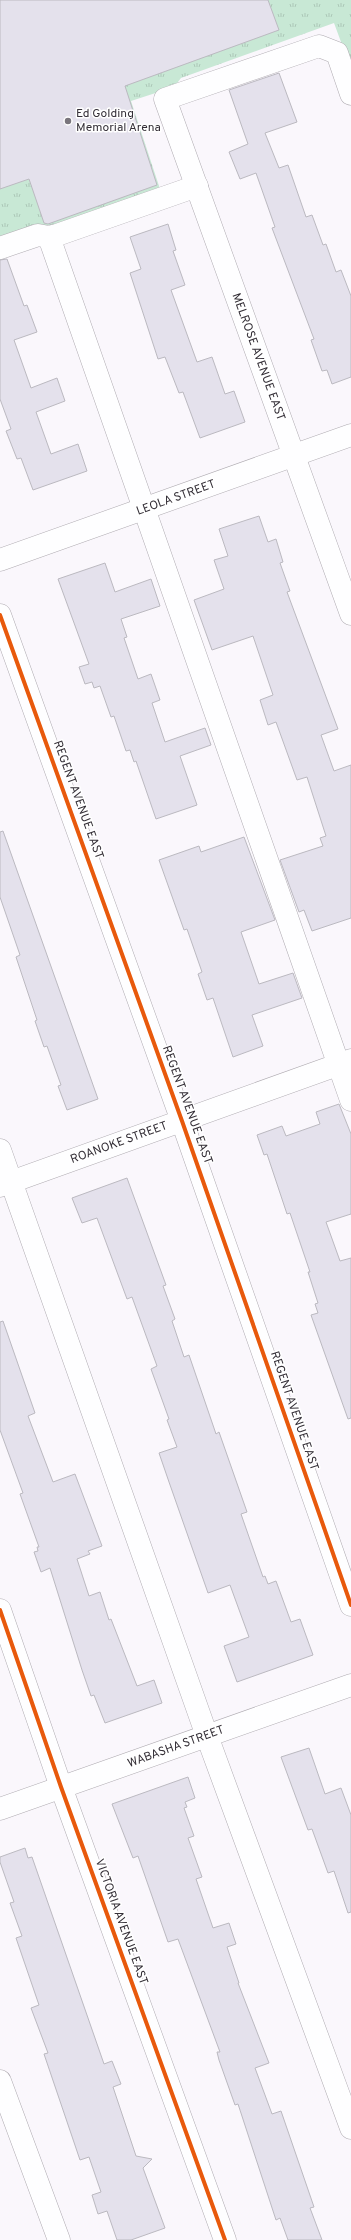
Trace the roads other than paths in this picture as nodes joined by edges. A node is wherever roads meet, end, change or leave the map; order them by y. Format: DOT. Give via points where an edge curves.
graph roads {
  1 [pos="351,94"];
  2 [pos="197,186"];
  3 [pos="49,237"];
  4 [pos="0,248"];
  5 [pos="351,435"];
  6 [pos="293,456"];
  7 [pos="144,509"];
  8 [pos="0,560"];
  9 [pos="351,614"];
  10 [pos="0,615"];
  11 [pos="345,1062"];
  12 [pos="351,1100"];
  13 [pos="182,1121"];
  14 [pos="0,1150"];
  15 [pos="5,1184"];
  16 [pos="351,1605"];
  17 [pos="0,1610"];
  18 [pos="351,1685"];
  19 [pos="207,1736"];
  20 [pos="61,1787"];
  21 [pos="0,1809"];
  22 [pos="0,2081"];
  23 [pos="351,2128"];
  24 [pos="59,2240"];
  25 [pos="226,2240"];
  1 -- 2 [label="street, MELROSE AVENUE EAST" via="337,53 319,46 165,99"];
  2 -- 3 [label="street"];
  2 -- 6 [label="street, MELROSE AVENUE EAST"];
  3 -- 4 [label="street" via="38,235"];
  3 -- 7 [label="street"];
  5 -- 6 [label="street, LEOLA STREET"];
  6 -- 7 [label="street, LEOLA STREET"];
  6 -- 9 [label="street, MELROSE AVENUE EAST"];
  7 -- 8 [label="street, LEOLA STREET"];
  7 -- 11 [label="street"];
  10 -- 13 [label="street, REGENT AVENUE EAST"];
  11 -- 12 [label="street"];
  11 -- 13 [label="street, ROANOKE STREET"];
  13 -- 15 [label="street, ROANOKE STREET"];
  13 -- 16 [label="street, REGENT AVENUE EAST"];
  14 -- 15 [label="street"];
  15 -- 19 [label="street"];
  17 -- 20 [label="street, VICTORIA AVENUE EAST"];
  18 -- 19 [label="street, WABASHA STREET"];
  19 -- 20 [label="street, WABASHA STREET"];
  19 -- 23 [label="street"];
  20 -- 21 [label="street, WABASHA STREET"];
  20 -- 25 [label="street, VICTORIA AVENUE EAST"];
  22 -- 24 [label="street"];
}
